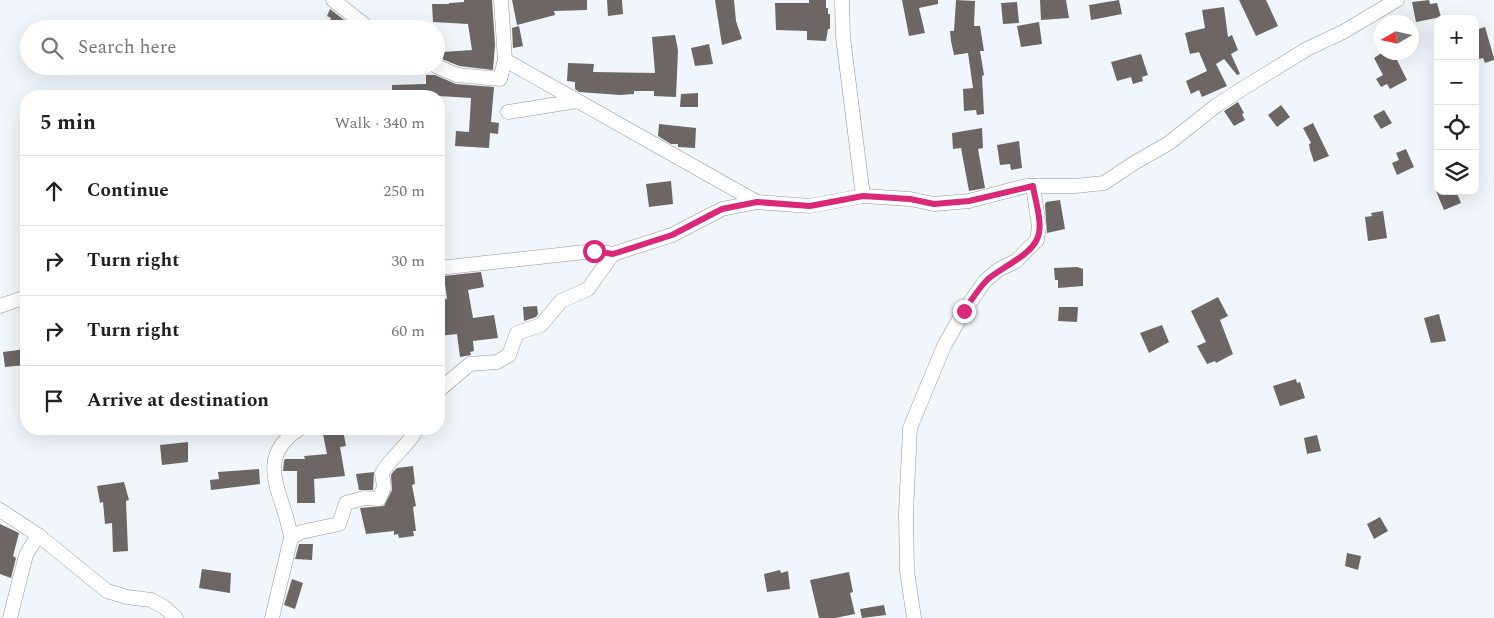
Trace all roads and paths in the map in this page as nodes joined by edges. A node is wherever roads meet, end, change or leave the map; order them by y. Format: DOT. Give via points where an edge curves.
graph roads {
  1 [pos="333,0"];
  2 [pos="501,0"];
  3 [pos="842,0"];
  4 [pos="1397,0"];
  5 [pos="359,20"];
  6 [pos="505,60"];
  7 [pos="445,70"];
  8 [pos="577,101"];
  9 [pos="508,112"];
  10 [pos="1033,186"];
  11 [pos="863,196"];
  12 [pos="757,202"];
  13 [pos="613,254"];
  14 [pos="445,267"];
  15 [pos="20,299"];
  16 [pos="0,306"];
  17 [pos="445,385"];
  18 [pos="292,435"];
  19 [pos="413,435"];
  20 [pos="0,510"];
  21 [pos="38,535"];
  22 [pos="291,538"];
  23 [pos="10,618"];
  24 [pos="176,618"];
  25 [pos="272,618"];
  26 [pos="914,618"];
  1 -- 5 [label="street"];
  2 -- 6 [label="street"];
  3 -- 11 [label="street" via="843,37"];
  4 -- 10 [label="street" via="1245,87 1169,143 1104,183"];
  6 -- 7 [label="street" via="500,79 457,75"];
  6 -- 8 [label="street"];
  8 -- 9 [label="street"];
  8 -- 12 [label="street"];
  10 -- 11 [label="street" via="969,201 934,204"];
  10 -- 26 [label="street" via="1039,228 1037,240 1016,261 986,281 964,311 944,346 910,428 907,571"];
  11 -- 12 [label="street" via="810,206"];
  12 -- 13 [label="street" via="722,209 672,235"];
  13 -- 14 [label="street" via="585,252"];
  13 -- 17 [label="street" via="588,289 562,301 541,325 517,333 509,355 497,362 470,364"];
  15 -- 16 [label="street"];
  18 -- 22 [label="street" via="279,446 274,462 274,479"];
  19 -- 22 [label="street" via="382,473 384,487 379,499 364,498 346,503 339,524 301,532"];
  20 -- 21 [label="street"];
  21 -- 23 [label="street" via="26,555"];
  21 -- 24 [label="street" via="107,590 127,598 151,600"];
  22 -- 25 [label="street"];
}
